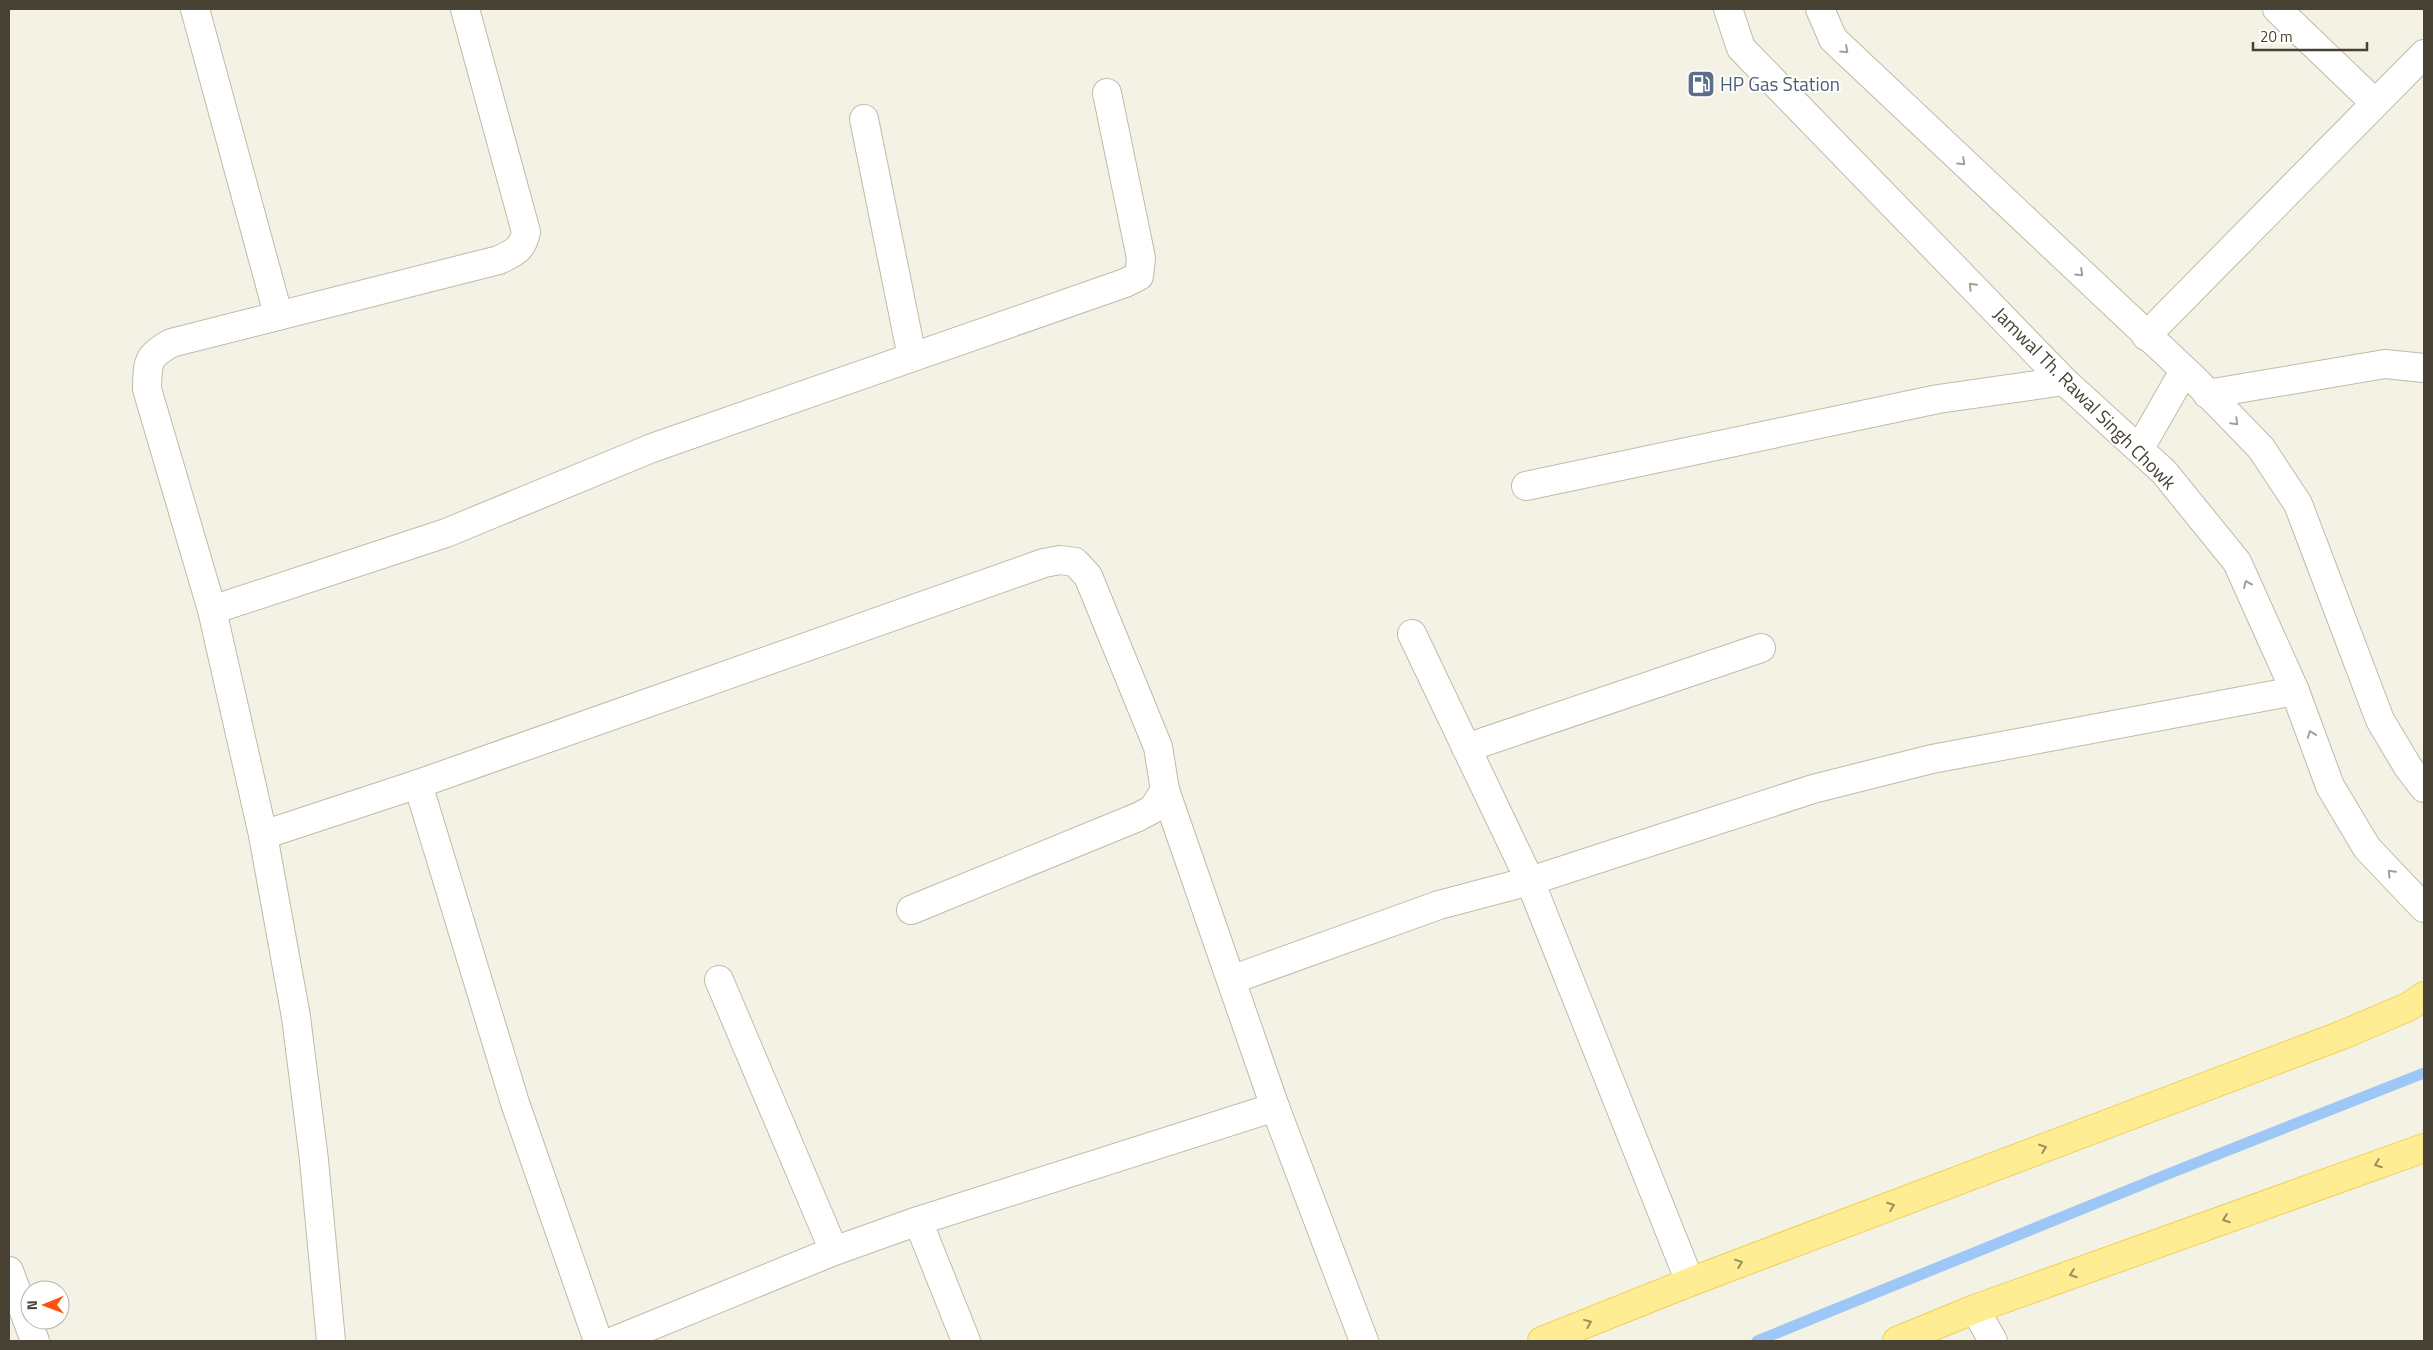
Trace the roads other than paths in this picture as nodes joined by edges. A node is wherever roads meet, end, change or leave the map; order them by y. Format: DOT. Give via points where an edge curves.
graph roads {
  1 [pos="195,9"];
  2 [pos="465,9"];
  3 [pos="1728,9"];
  4 [pos="1820,9"];
  5 [pos="2277,9"];
  6 [pos="2424,54"];
  7 [pos="1107,93"];
  8 [pos="2374,104"];
  9 [pos="864,119"];
  10 [pos="278,314"];
  11 [pos="2146,336"];
  12 [pos="912,358"];
  13 [pos="2424,368"];
  14 [pos="2184,372"];
  15 [pos="2064,381"];
  16 [pos="2207,394"];
  17 [pos="2140,448"];
  18 [pos="1526,486"];
  19 [pos="212,610"];
  20 [pos="1412,634"];
  21 [pos="1761,648"];
  22 [pos="2295,691"];
  23 [pos="1466,748"];
  24 [pos="418,784"];
  25 [pos="2424,788"];
  26 [pos="1165,790"];
  27 [pos="264,835"];
  28 [pos="1530,881"];
  29 [pos="2424,908"];
  30 [pos="911,910"];
  31 [pos="720,980"];
  32 [pos="1231,980"];
  33 [pos="2424,996"];
  34 [pos="1275,1107"];
  35 [pos="2424,1148"];
  36 [pos="918,1221"];
  37 [pos="834,1252"];
  38 [pos="9,1270"];
  39 [pos="1690,1282"];
  40 [pos="1976,1309"];
  41 [pos="35,1341"];
  42 [pos="331,1341"];
  43 [pos="598,1341"];
  44 [pos="614,1341"];
  45 [pos="966,1341"];
  46 [pos="1364,1341"];
  47 [pos="1542,1341"];
  48 [pos="1898,1341"];
  49 [pos="1993,1341"];
  1 -- 10 [label="street"];
  2 -- 10 [label="street" via="526,232 523,243 499,260"];
  15 -- 3 [label="street, Jamwal Th. Rawal Singh Chowk, one-way" via="1740,48"];
  4 -- 11 [label="street, one-way" via="1833,39"];
  5 -- 8 [label="street"];
  6 -- 8 [label="street"];
  7 -- 12 [label="street" via="1141,258 1139,276"];
  8 -- 11 [label="street"];
  9 -- 12 [label="street"];
  10 -- 19 [label="street" via="170,343 153,354 148,368 147,390"];
  11 -- 14 [label="street"];
  12 -- 19 [label="street" via="652,448 446,533"];
  13 -- 16 [label="street" via="2385,364"];
  14 -- 16 [label="street"];
  14 -- 17 [label="street"];
  15 -- 17 [label="street, Jamwal Th. Rawal Singh Chowk"];
  15 -- 18 [label="street" via="1938,399"];
  16 -- 25 [label="street, one-way" via="2262,448 2298,504 2380,720"];
  22 -- 17 [label="street, Jamwal Th. Rawal Singh Chowk, one-way" via="2237,562 2164,472"];
  19 -- 27 [label="street"];
  20 -- 23 [label="street"];
  21 -- 23 [label="street"];
  22 -- 28 [label="street" via="1904,766 1813,789"];
  29 -- 22 [label="street, Jamwal Th. Rawal Singh Chowk, one-way" via="2367,848 2348,819 2330,786"];
  23 -- 28 [label="street"];
  24 -- 26 [label="street" via="1060,560 1075,562 1088,576 1158,747"];
  24 -- 27 [label="street"];
  24 -- 43 [label="street" via="515,1103"];
  26 -- 30 [label="street" via="1153,809 1138,817"];
  26 -- 32 [label="street"];
  27 -- 42 [label="street" via="296,1017 314,1160"];
  28 -- 32 [label="street" via="1439,905"];
  28 -- 39 [label="street"];
  31 -- 37 [label="street"];
  32 -- 34 [label="street"];
  39 -- 33 [label="main road, one-way" via="2342,1035 2408,1007"];
  34 -- 36 [label="street"];
  34 -- 46 [label="street"];
  35 -- 40 [label="main road, one-way"];
  36 -- 37 [label="street"];
  36 -- 45 [label="street"];
  37 -- 44 [label="street"];
  38 -- 41 [label="street"];
  47 -- 39 [label="main road, one-way"];
  40 -- 48 [label="main road"];
  40 -- 49 [label="street"];
}
